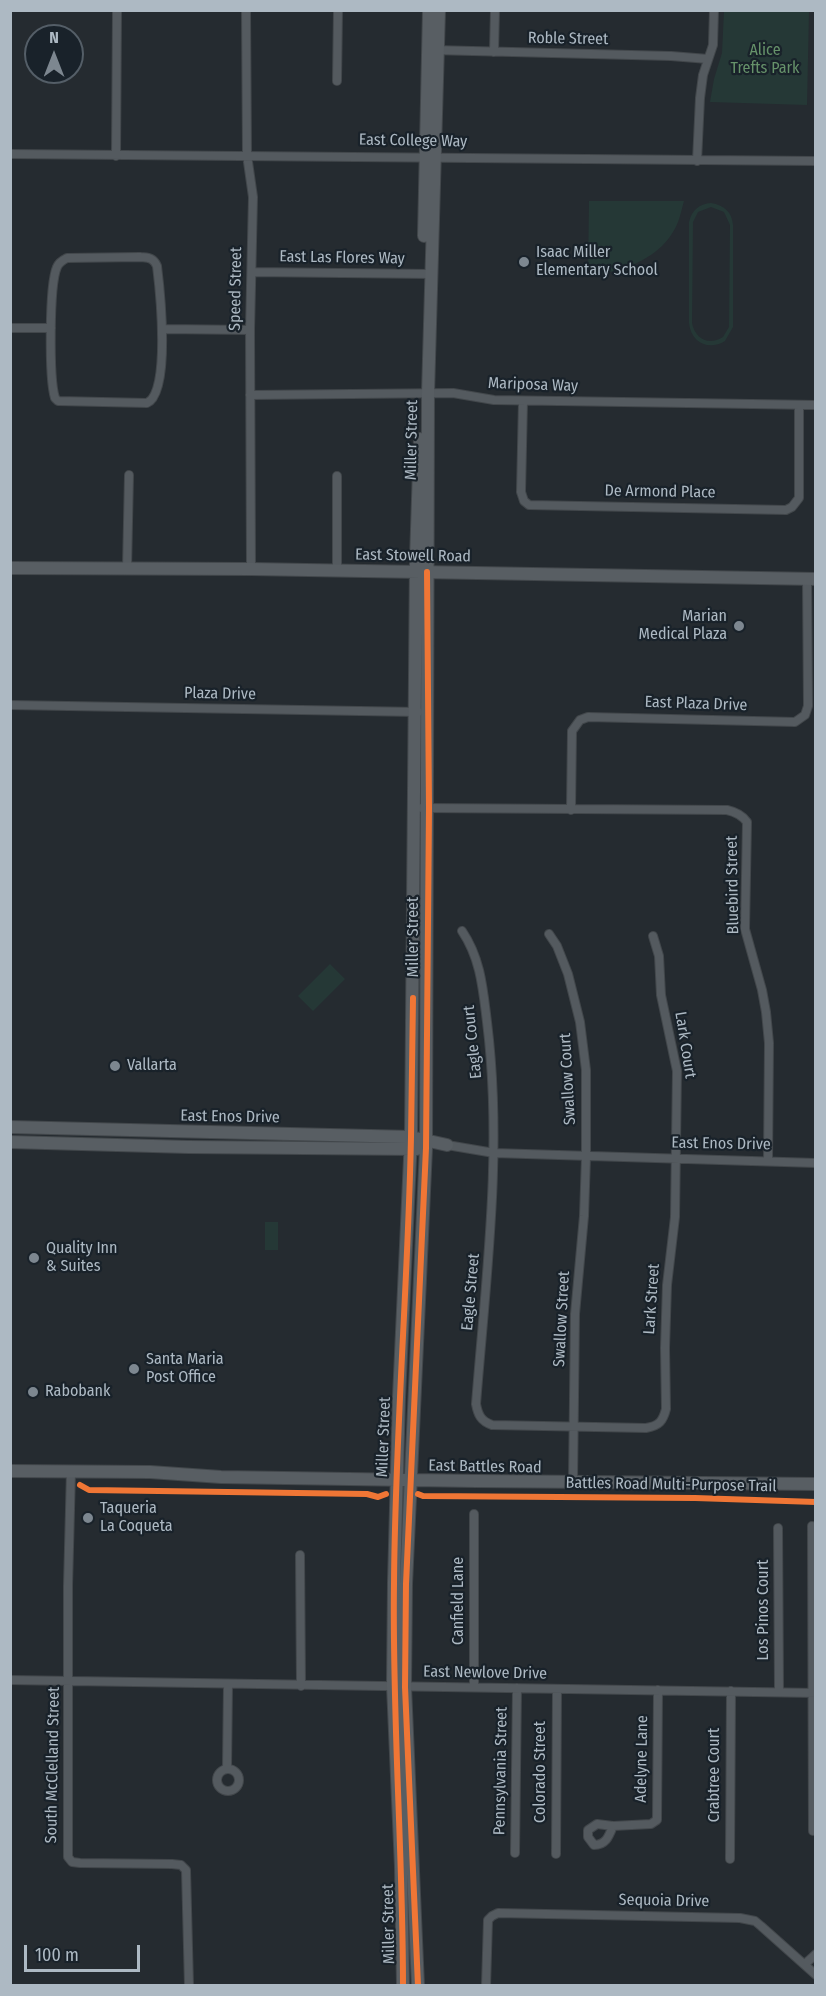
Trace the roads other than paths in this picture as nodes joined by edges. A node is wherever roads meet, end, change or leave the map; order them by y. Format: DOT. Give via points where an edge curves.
graph roads {
  1 [pos="117,10"];
  2 [pos="246,10"];
  3 [pos="338,10"];
  4 [pos="429,10"];
  5 [pos="439,10"];
  6 [pos="495,10"];
  7 [pos="714,10"];
  8 [pos="433,50"];
  9 [pos="494,52"];
  10 [pos="708,59"];
  11 [pos="337,81"];
  12 [pos="10,154"];
  13 [pos="248,155"];
  14 [pos="116,156"];
  15 [pos="429,156"];
  16 [pos="698,161"];
  17 [pos="816,161"];
  18 [pos="252,272"];
  19 [pos="427,273"];
  20 [pos="10,328"];
  21 [pos="51,328"];
  22 [pos="163,330"];
  23 [pos="250,330"];
  24 [pos="250,394"];
  25 [pos="425,394"];
  26 [pos="524,401"];
  27 [pos="799,405"];
  28 [pos="816,405"];
  29 [pos="129,475"];
  30 [pos="338,476"];
  31 [pos="10,568"];
  32 [pos="127,569"];
  33 [pos="251,569"];
  34 [pos="337,571"];
  35 [pos="421,572"];
  36 [pos="812,579"];
  37 [pos="10,705"];
  38 [pos="422,712"];
  39 [pos="414,808"];
  40 [pos="429,808"];
  41 [pos="571,810"];
  42 [pos="462,931"];
  43 [pos="549,934"];
  44 [pos="653,936"];
  45 [pos="10,1127"];
  46 [pos="10,1142"];
  47 [pos="411,1143"];
  48 [pos="426,1144"];
  49 [pos="447,1145"];
  50 [pos="494,1154"];
  51 [pos="586,1157"];
  52 [pos="676,1160"];
  53 [pos="768,1161"];
  54 [pos="816,1163"];
  55 [pos="573,1427"];
  56 [pos="10,1471"];
  57 [pos="71,1471"];
  58 [pos="396,1479"];
  59 [pos="410,1479"];
  60 [pos="573,1482"];
  61 [pos="816,1484"];
  62 [pos="474,1514"];
  63 [pos="812,1526"];
  64 [pos="778,1528"];
  65 [pos="300,1555"];
  66 [pos="10,1680"];
  67 [pos="69,1681"];
  68 [pos="228,1684"];
  69 [pos="301,1686"];
  70 [pos="399,1686"];
  71 [pos="474,1688"];
  72 [pos="517,1688"];
  73 [pos="557,1689"];
  74 [pos="658,1690"];
  75 [pos="731,1691"];
  76 [pos="779,1692"];
  77 [pos="814,1693"];
  78 [pos="227,1769"];
  79 [pos="613,1826"];
  80 [pos="813,1831"];
  81 [pos="515,1853"];
  82 [pos="556,1854"];
  83 [pos="730,1859"];
  84 [pos="816,1954"];
  85 [pos="805,1964"];
  86 [pos="816,1975"];
  87 [pos="189,1986"];
  88 [pos="403,1986"];
  89 [pos="418,1986"];
  90 [pos="486,1986"];
  1 -- 14 [label="street"];
  2 -- 13 [label="street, Speed Street"];
  3 -- 11 [label="street"];
  4 -- 8 [label="street, Miller Street"];
  5 -- 8 [label="street, Miller Street"];
  6 -- 9 [label="street"];
  7 -- 10 [label="street" via="713,45"];
  8 -- 9 [label="street, Roble Street"];
  8 -- 15 [label="street, Miller Street"];
  9 -- 10 [label="street, Roble Street"];
  10 -- 16 [label="street" via="700,98"];
  12 -- 14 [label="street, East College Way"];
  13 -- 14 [label="street, East College Way"];
  13 -- 15 [label="street, East College Way"];
  13 -- 18 [label="street, Speed Street" via="253,197"];
  15 -- 16 [label="street, East College Way"];
  15 -- 19 [label="street, Miller Street"];
  16 -- 17 [label="street, East College Way"];
  18 -- 19 [label="street, East Las Flores Way"];
  18 -- 23 [label="street, Speed Street"];
  19 -- 25 [label="street, Miller Street"];
  20 -- 21 [label="street"];
  21 -- 22 [label="street" via="56,268 61,261 140,257 155,260 157,266"];
  21 -- 22 [label="street" via="55,398 124,403 147,403 155,397"];
  22 -- 23 [label="street"];
  23 -- 24 [label="street, Speed Street"];
  24 -- 25 [label="street, Mariposa Way"];
  24 -- 33 [label="street, Speed Street"];
  25 -- 26 [label="street, Mariposa Way"];
  25 -- 35 [label="street, Miller Street"];
  26 -- 27 [label="street, Mariposa Way"];
  26 -- 27 [label="street, De Armond Place" via="521,492 529,505 786,510 799,498"];
  27 -- 28 [label="street, Mariposa Way"];
  29 -- 32 [label="street"];
  30 -- 34 [label="street"];
  31 -- 32 [label="street, East Stowell Road"];
  32 -- 33 [label="street, East Stowell Road"];
  33 -- 34 [label="street, East Stowell Road"];
  34 -- 35 [label="street, East Stowell Road"];
  35 -- 36 [label="street, East Stowell Road"];
  35 -- 38 [label="street, Miller Street"];
  36 -- 41 [label="street, East Plaza Drive" via="806,710 800,720 597,716 580,720 572,731"];
  37 -- 38 [label="street, Plaza Drive"];
  38 -- 39 [label="street, Miller Street"];
  38 -- 40 [label="street, Miller Street"];
  39 -- 40 [label="street"];
  39 -- 47 [label="street, Miller Street"];
  40 -- 41 [label="street"];
  40 -- 48 [label="street, Miller Street"];
  41 -- 53 [label="street, Bluebird Street" via="728,810 747,822 745,929 762,990 769,1043"];
  42 -- 50 [label="street, Eagle Court" via="472,945 482,983 491,1054"];
  43 -- 51 [label="street, Swallow Court" via="564,964 582,1032"];
  44 -- 52 [label="street, Lark Court" via="677,1071"];
  45 -- 47 [label="street, East Enos Drive"];
  46 -- 47 [label="street, East Enos Drive"];
  47 -- 48 [label="street, East Enos Drive"];
  47 -- 58 [label="street, Miller Street"];
  48 -- 49 [label="street, East Enos Drive"];
  48 -- 59 [label="street, Miller Street"];
  49 -- 50 [label="street, East Enos Drive"];
  50 -- 51 [label="street, East Enos Drive"];
  50 -- 55 [label="street, Eagle Street" via="477,1413 492,1425"];
  51 -- 52 [label="street, East Enos Drive"];
  51 -- 55 [label="street, Swallow Street" via="575,1314"];
  52 -- 53 [label="street, East Enos Drive"];
  52 -- 55 [label="street, Lark Street" via="664,1348 666,1409 661,1422 646,1428"];
  53 -- 54 [label="street, East Enos Drive"];
  55 -- 60 [label="street, Swallow Street"];
  56 -- 57 [label="street, East Battles Road"];
  57 -- 58 [label="street, East Battles Road"];
  57 -- 67 [label="street, South McClelland Street"];
  58 -- 59 [label="street, East Battles Road"];
  58 -- 70 [label="street, Miller Street"];
  59 -- 60 [label="street, East Battles Road"];
  59 -- 70 [label="street, Miller Street"];
  60 -- 61 [label="street, East Battles Road"];
  62 -- 71 [label="street, Canfield Lane"];
  63 -- 77 [label="street"];
  64 -- 76 [label="street, Los Pinos Court"];
  65 -- 69 [label="street"];
  66 -- 67 [label="street, East Newlove Drive"];
  67 -- 68 [label="street, East Newlove Drive"];
  67 -- 87 [label="street, South McClelland Street" via="68,1857 80,1863 172,1864 186,1870"];
  68 -- 69 [label="street, East Newlove Drive"];
  68 -- 78 [label="street"];
  69 -- 70 [label="street, East Newlove Drive"];
  70 -- 71 [label="street, East Newlove Drive"];
  70 -- 88 [label="street, Miller Street"];
  70 -- 89 [label="street, Miller Street"];
  71 -- 72 [label="street, East Newlove Drive"];
  72 -- 73 [label="street, East Newlove Drive"];
  72 -- 81 [label="street, Pennsylvania Street"];
  73 -- 74 [label="street, East Newlove Drive"];
  73 -- 82 [label="street, Colorado Street"];
  74 -- 75 [label="street, East Newlove Drive"];
  74 -- 79 [label="street, Adelyne Lane" via="657,1820 651,1824"];
  75 -- 76 [label="street, East Newlove Drive"];
  75 -- 83 [label="street, Crabtree Court"];
  76 -- 77 [label="street, East Newlove Drive"];
  77 -- 80 [label="street"];
  84 -- 85 [label="street"];
  85 -- 86 [label="street, Sequoia Drive"];
  85 -- 90 [label="street, Sequoia Drive" via="755,1921 740,1918 498,1913 488,1920"];
}
